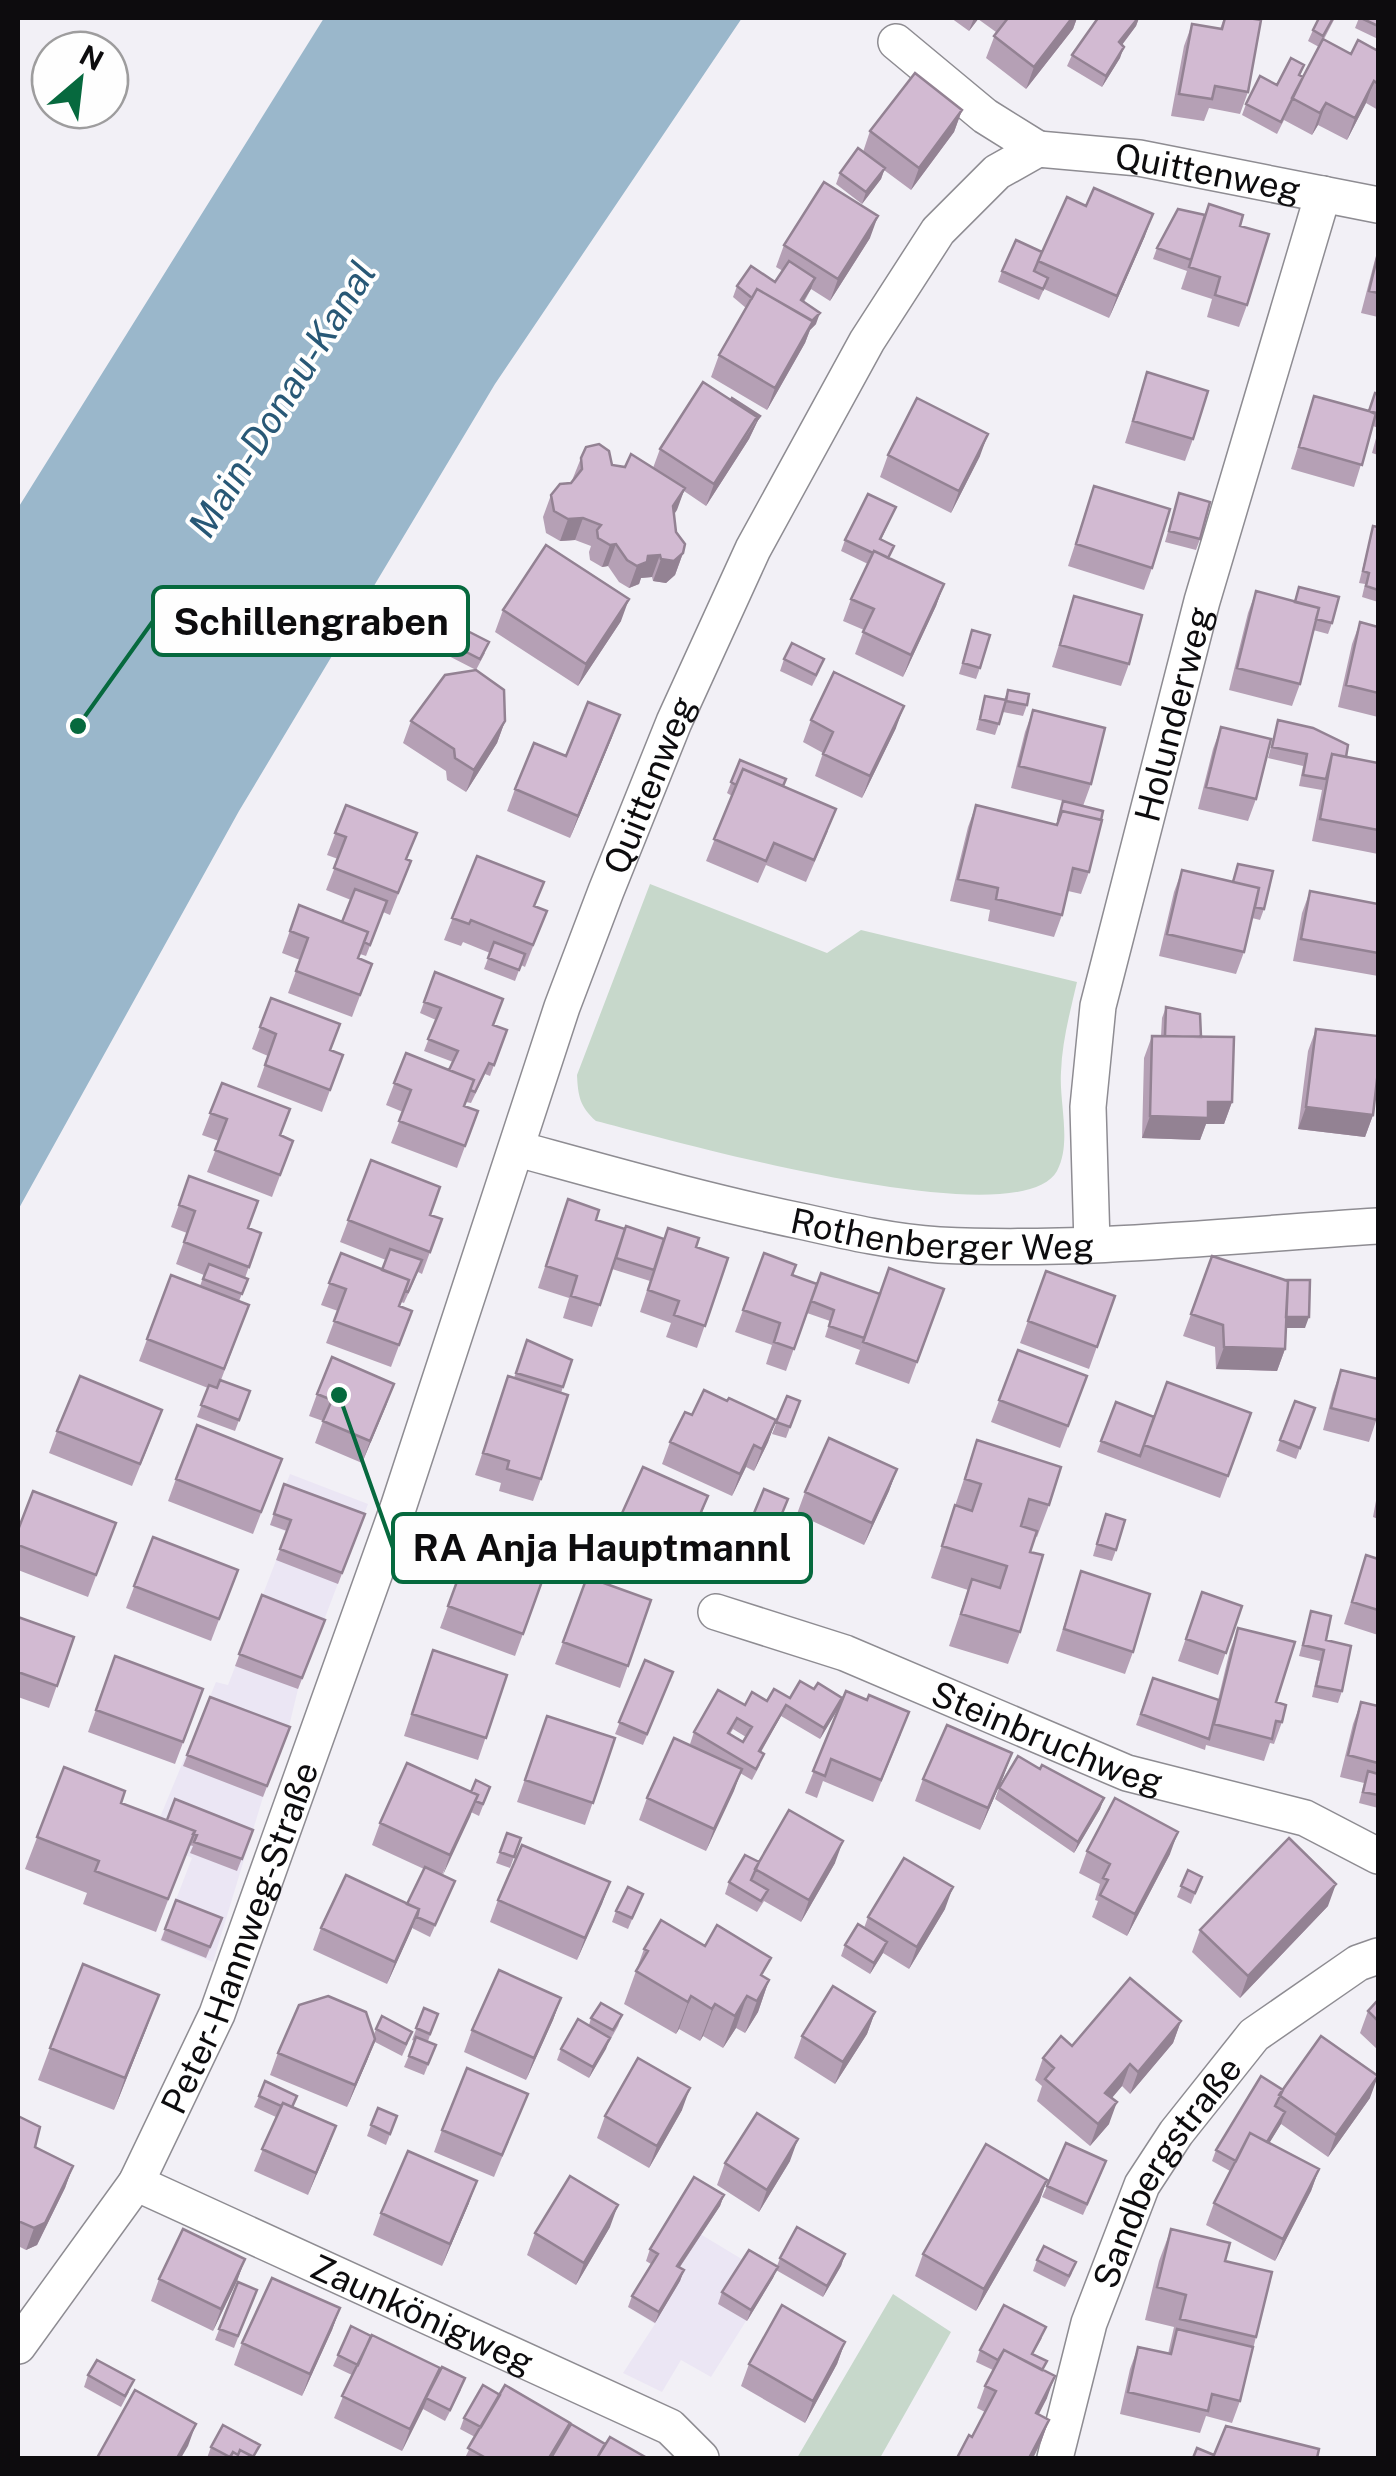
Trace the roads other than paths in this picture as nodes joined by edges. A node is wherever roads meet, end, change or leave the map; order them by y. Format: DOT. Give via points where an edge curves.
graph roads {
  1 [pos="896,42"];
  2 [pos="1038,150"];
  3 [pos="1324,194"];
  4 [pos="1378,205"];
  5 [pos="518,1149"];
  6 [pos="1378,1226"];
  7 [pos="1092,1244"];
  8 [pos="400,1499"];
  9 [pos="716,1612"];
  10 [pos="1378,1856"];
  11 [pos="1378,1956"];
  12 [pos="136,2183"];
  13 [pos="18,2346"];
  14 [pos="702,2458"];
  15 [pos="1054,2458"];
  1 -- 2 [label="street, Quittenweg" via="985,116"];
  2 -- 3 [label="street, Quittenweg" via="1139,158"];
  2 -- 5 [label="street, Quittenweg" via="997,172 938,232 867,341 753,549 606,890"];
  3 -- 4 [label="street, Quittenweg"];
  3 -- 7 [label="street, Holunderweg" via="1202,602 1098,1006 1088,1107"];
  5 -- 7 [label="street, Rothenberger Weg" via="879,1238 938,1245"];
  5 -- 8 [label="street, Quittenweg"];
  6 -- 7 [label="street, Rothenberger Weg"];
  8 -- 12 [label="street, Peter-Hannweg-Straße" via="217,2014"];
  9 -- 10 [label="street, Steinbruchweg" via="845,1653 1127,1773 1304,1818"];
  11 -- 15 [label="street, Sandbergstraße" via="1254,2035 1142,2186 1089,2323"];
  12 -- 13 [label="street, Peter-Hannweg-Straße"];
  12 -- 14 [label="street, Zaunkönigweg" via="670,2428"];
}
